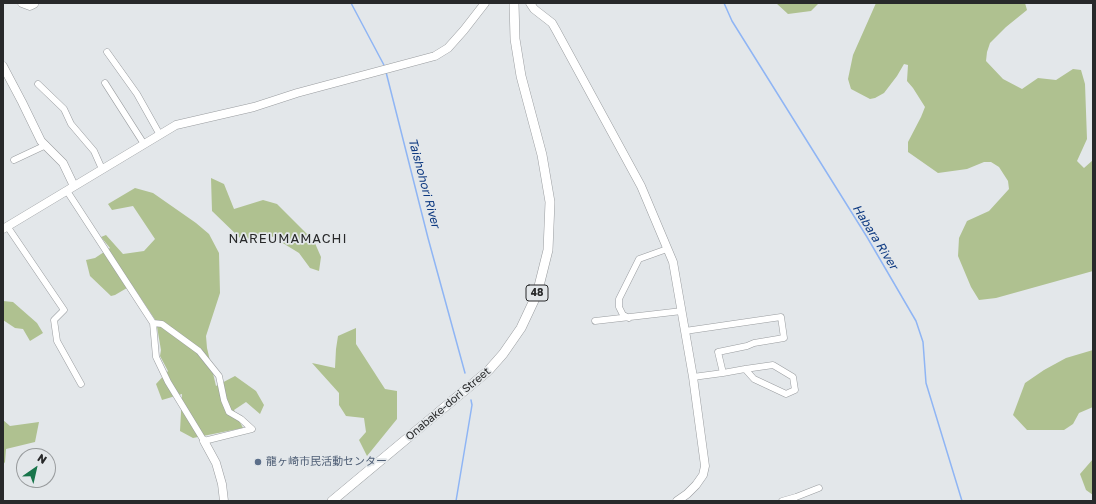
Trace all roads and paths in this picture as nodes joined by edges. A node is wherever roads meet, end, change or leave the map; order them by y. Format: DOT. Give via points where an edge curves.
graph roads {
  1 [pos="22,3"];
  2 [pos="34,3"];
  3 [pos="485,3"];
  4 [pos="514,3"];
  5 [pos="530,3"];
  6 [pos="107,52"];
  7 [pos="3,66"];
  8 [pos="104,83"];
  9 [pos="38,84"];
  10 [pos="160,135"];
  11 [pos="144,144"];
  12 [pos="46,146"];
  13 [pos="14,160"];
  14 [pos="102,169"];
  15 [pos="70,188"];
  16 [pos="5,227"];
  17 [pos="667,249"];
  18 [pos="682,311"];
  19 [pos="629,318"];
  20 [pos="595,321"];
  21 [pos="153,323"];
  22 [pos="685,331"];
  23 [pos="745,369"];
  24 [pos="723,373"];
  25 [pos="693,377"];
  26 [pos="81,384"];
  27 [pos="204,441"];
  28 [pos="819,488"];
  29 [pos="224,501"];
  30 [pos="332,501"];
  31 [pos="677,501"];
  32 [pos="782,501"];
  1 -- 2 [label="street" via="30,6"];
  3 -- 10 [label="street" via="442,53 254,107 176,125"];
  4 -- 30 [label="main road, Onabake-dori Street / 48" via="515,39 521,76 542,155 550,202 548,250 537,294 521,328 488,371"];
  5 -- 17 [label="street" via="556,30 641,186"];
  6 -- 10 [label="street" via="138,94"];
  7 -- 12 [label="street" via="41,141"];
  8 -- 11 [label="street"];
  9 -- 14 [label="street" via="64,109 71,124 94,151"];
  10 -- 11 [label="street"];
  11 -- 14 [label="street"];
  12 -- 13 [label="street"];
  12 -- 15 [label="street" via="63,163"];
  14 -- 15 [label="street"];
  15 -- 16 [label="street"];
  15 -- 21 [label="street"];
  16 -- 26 [label="street" via="64,310 54,320 57,341"];
  17 -- 18 [label="street" via="673,262"];
  17 -- 19 [label="street" via="639,259 619,298 619,307 623,315"];
  18 -- 19 [label="street"];
  18 -- 22 [label="street"];
  19 -- 20 [label="street"];
  21 -- 27 [label="street" via="156,356 168,382"];
  21 -- 27 [label="street" via="162,324 199,352 219,376 229,412 252,429"];
  22 -- 24 [label="street" via="781,317 784,338 718,352"];
  22 -- 25 [label="street"];
  23 -- 23 [label="street" via="754,379 786,394 795,390 793,377 773,365"];
  23 -- 24 [label="street"];
  24 -- 25 [label="street"];
  25 -- 31 [label="street" via="705,469 696,485"];
  27 -- 29 [label="street" via="216,463"];
  28 -- 32 [label="street"];
}
